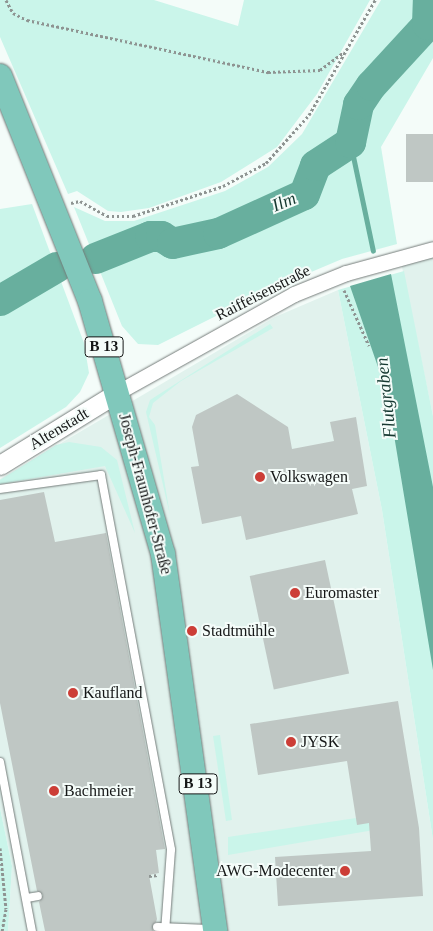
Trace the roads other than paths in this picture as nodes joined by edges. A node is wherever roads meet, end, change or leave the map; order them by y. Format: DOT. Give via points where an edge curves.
graph roads {
  1 [pos="0,76"];
  2 [pos="433,249"];
  3 [pos="118,392"];
  4 [pos="0,465"];
  5 [pos="0,489"];
  6 [pos="0,762"];
  7 [pos="38,896"];
  8 [pos="27,898"];
  9 [pos="163,929"];
  10 [pos="215,930"];
  11 [pos="32,931"];
  1 -- 3 [label="main road, Joseph-Fraunhofer-Straße / B 13" via="90,301"];
  2 -- 3 [label="street, Raiffeisenstraße" via="341,275 278,302"];
  3 -- 4 [label="street, Altenstadt"];
  3 -- 10 [label="main road, Joseph-Fraunhofer-Straße / B 13" via="163,554"];
  5 -- 9 [label="lane" via="102,475 171,850"];
  6 -- 8 [label="lane"];
  7 -- 8 [label="lane"];
  8 -- 11 [label="lane"];
  9 -- 10 [label="lane"];
}
